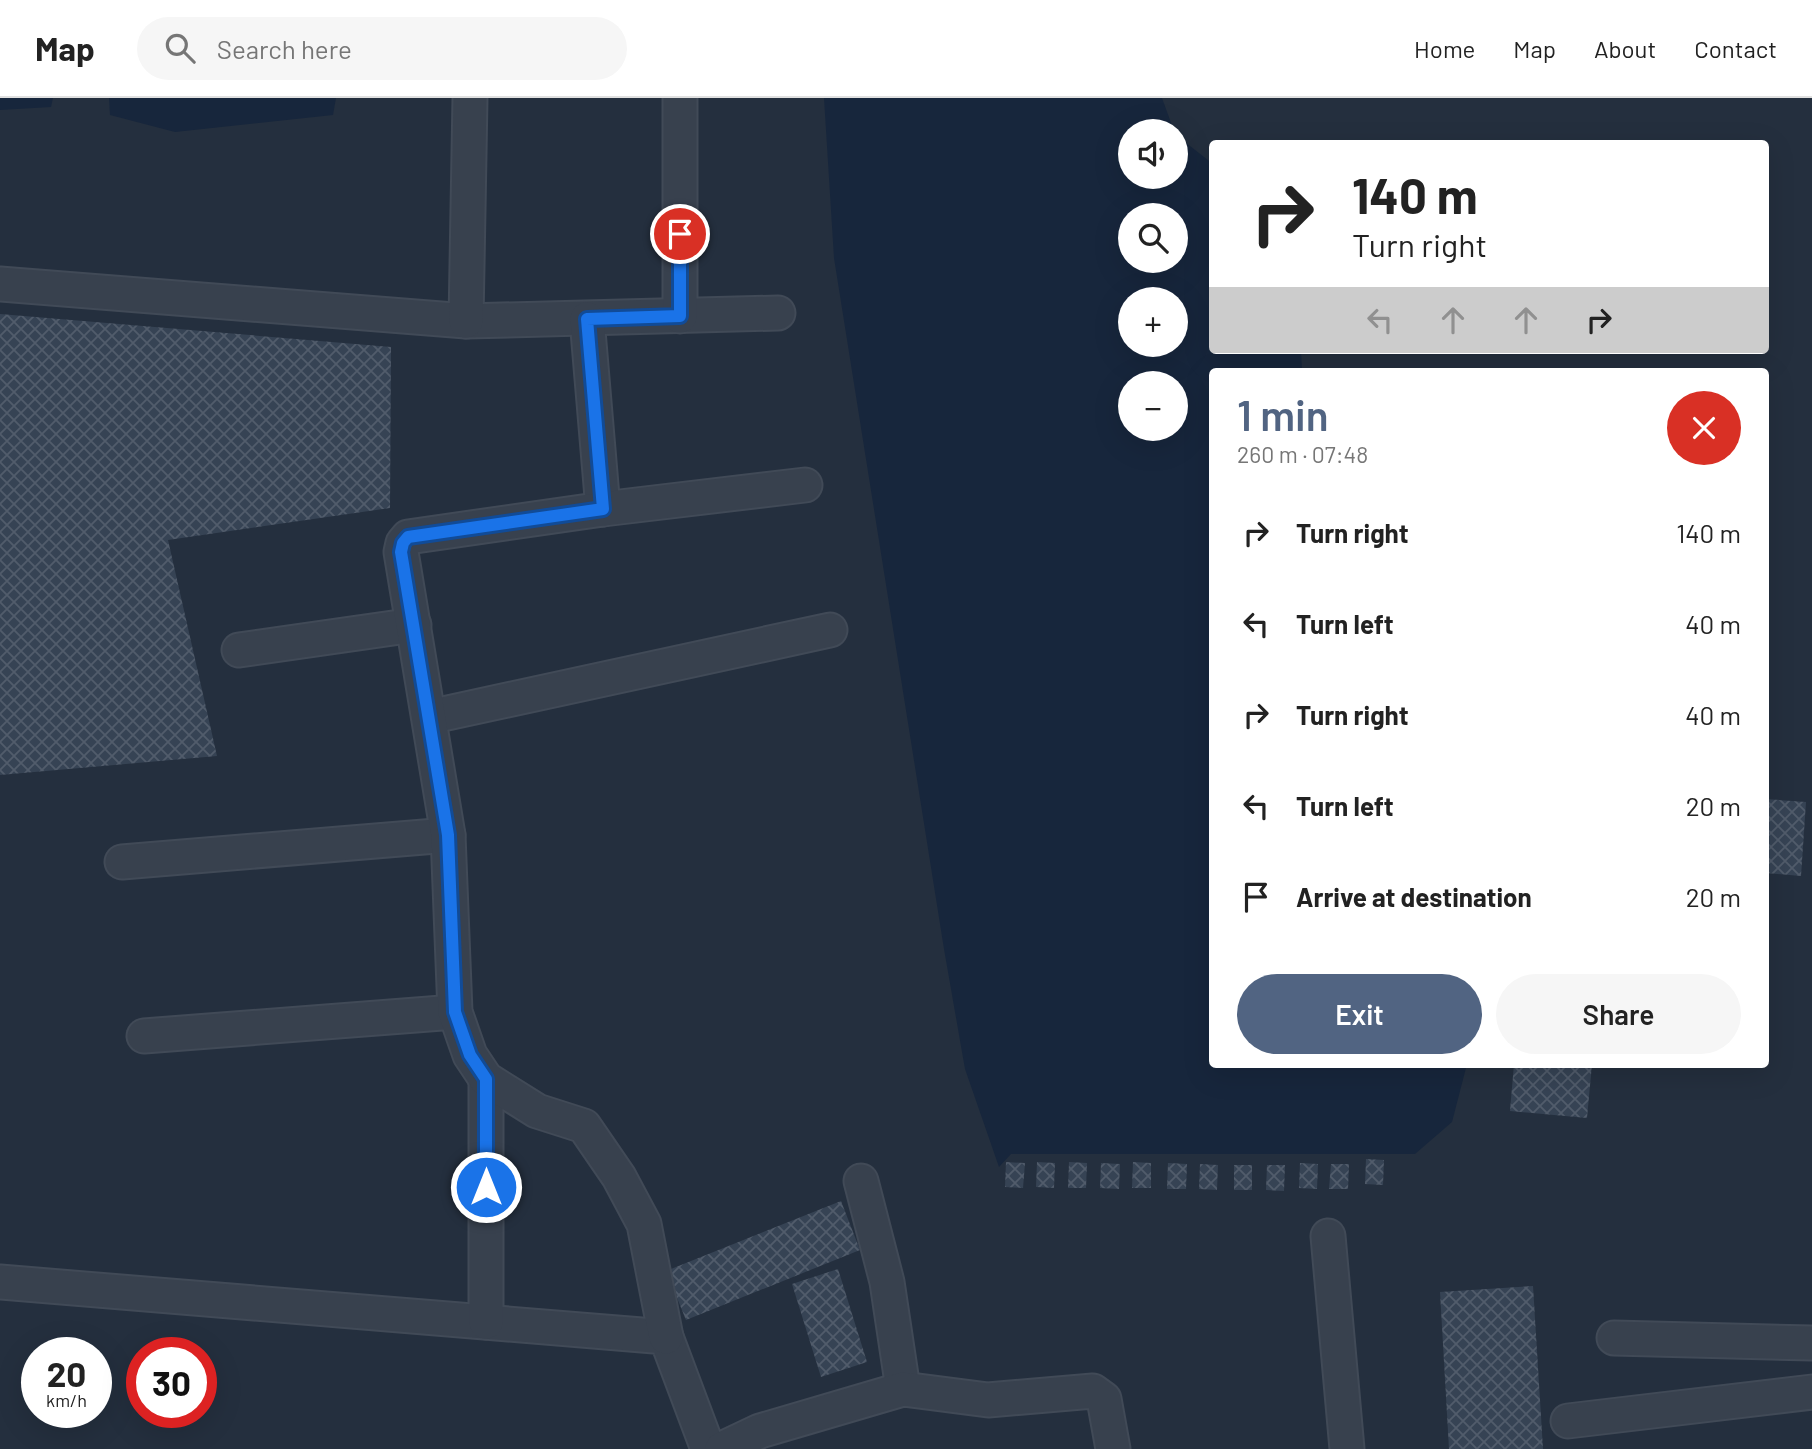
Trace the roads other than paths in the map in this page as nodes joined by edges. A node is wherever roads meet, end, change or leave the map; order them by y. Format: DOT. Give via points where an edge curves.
graph roads {
  1 [pos="470,98"];
  2 [pos="680,98"];
  3 [pos="0,284"];
  4 [pos="778,313"];
  5 [pos="680,316"];
  6 [pos="587,319"];
  7 [pos="466,321"];
  8 [pos="805,485"];
  9 [pos="603,509"];
  10 [pos="414,625"];
  11 [pos="830,630"];
  12 [pos="239,650"];
  13 [pos="429,716"];
  14 [pos="448,835"];
  15 [pos="122,862"];
  16 [pos="455,1012"];
  17 [pos="144,1036"];
  18 [pos="486,1079"];
  19 [pos="861,1181"];
  20 [pos="1328,1236"];
  21 [pos="0,1283"];
  22 [pos="486,1322"];
  23 [pos="666,1337"];
  24 [pos="1614,1338"];
  25 [pos="1800,1342"];
  26 [pos="1812,1381"];
  27 [pos="903,1389"];
  28 [pos="1812,1392"];
  29 [pos="1568,1421"];
  30 [pos="708,1449"];
  31 [pos="722,1449"];
  32 [pos="1113,1449"];
  33 [pos="1347,1449"];
  1 -- 7 [label="street"];
  2 -- 5 [label="street"];
  3 -- 7 [label="street"];
  4 -- 5 [label="street"];
  5 -- 6 [label="street"];
  6 -- 7 [label="street"];
  6 -- 9 [label="street"];
  8 -- 9 [label="street"];
  9 -- 10 [label="street" via="408,537 401,552"];
  10 -- 12 [label="street"];
  10 -- 13 [label="street"];
  11 -- 13 [label="street"];
  13 -- 14 [label="street"];
  14 -- 15 [label="street"];
  14 -- 16 [label="street"];
  16 -- 17 [label="street"];
  16 -- 18 [label="street" via="470,1055"];
  18 -- 22 [label="street"];
  18 -- 23 [label="street" via="537,1111 584,1126 644,1224"];
  19 -- 27 [label="street" via="887,1282"];
  20 -- 33 [label="street"];
  21 -- 22 [label="street"];
  22 -- 23 [label="street"];
  23 -- 30 [label="street"];
  24 -- 25 [label="street"];
  25 -- 26 [label="street"];
  27 -- 31 [label="street" via="760,1431"];
  27 -- 32 [label="street" via="988,1400 1093,1391 1104,1399"];
  28 -- 29 [label="street"];
}
